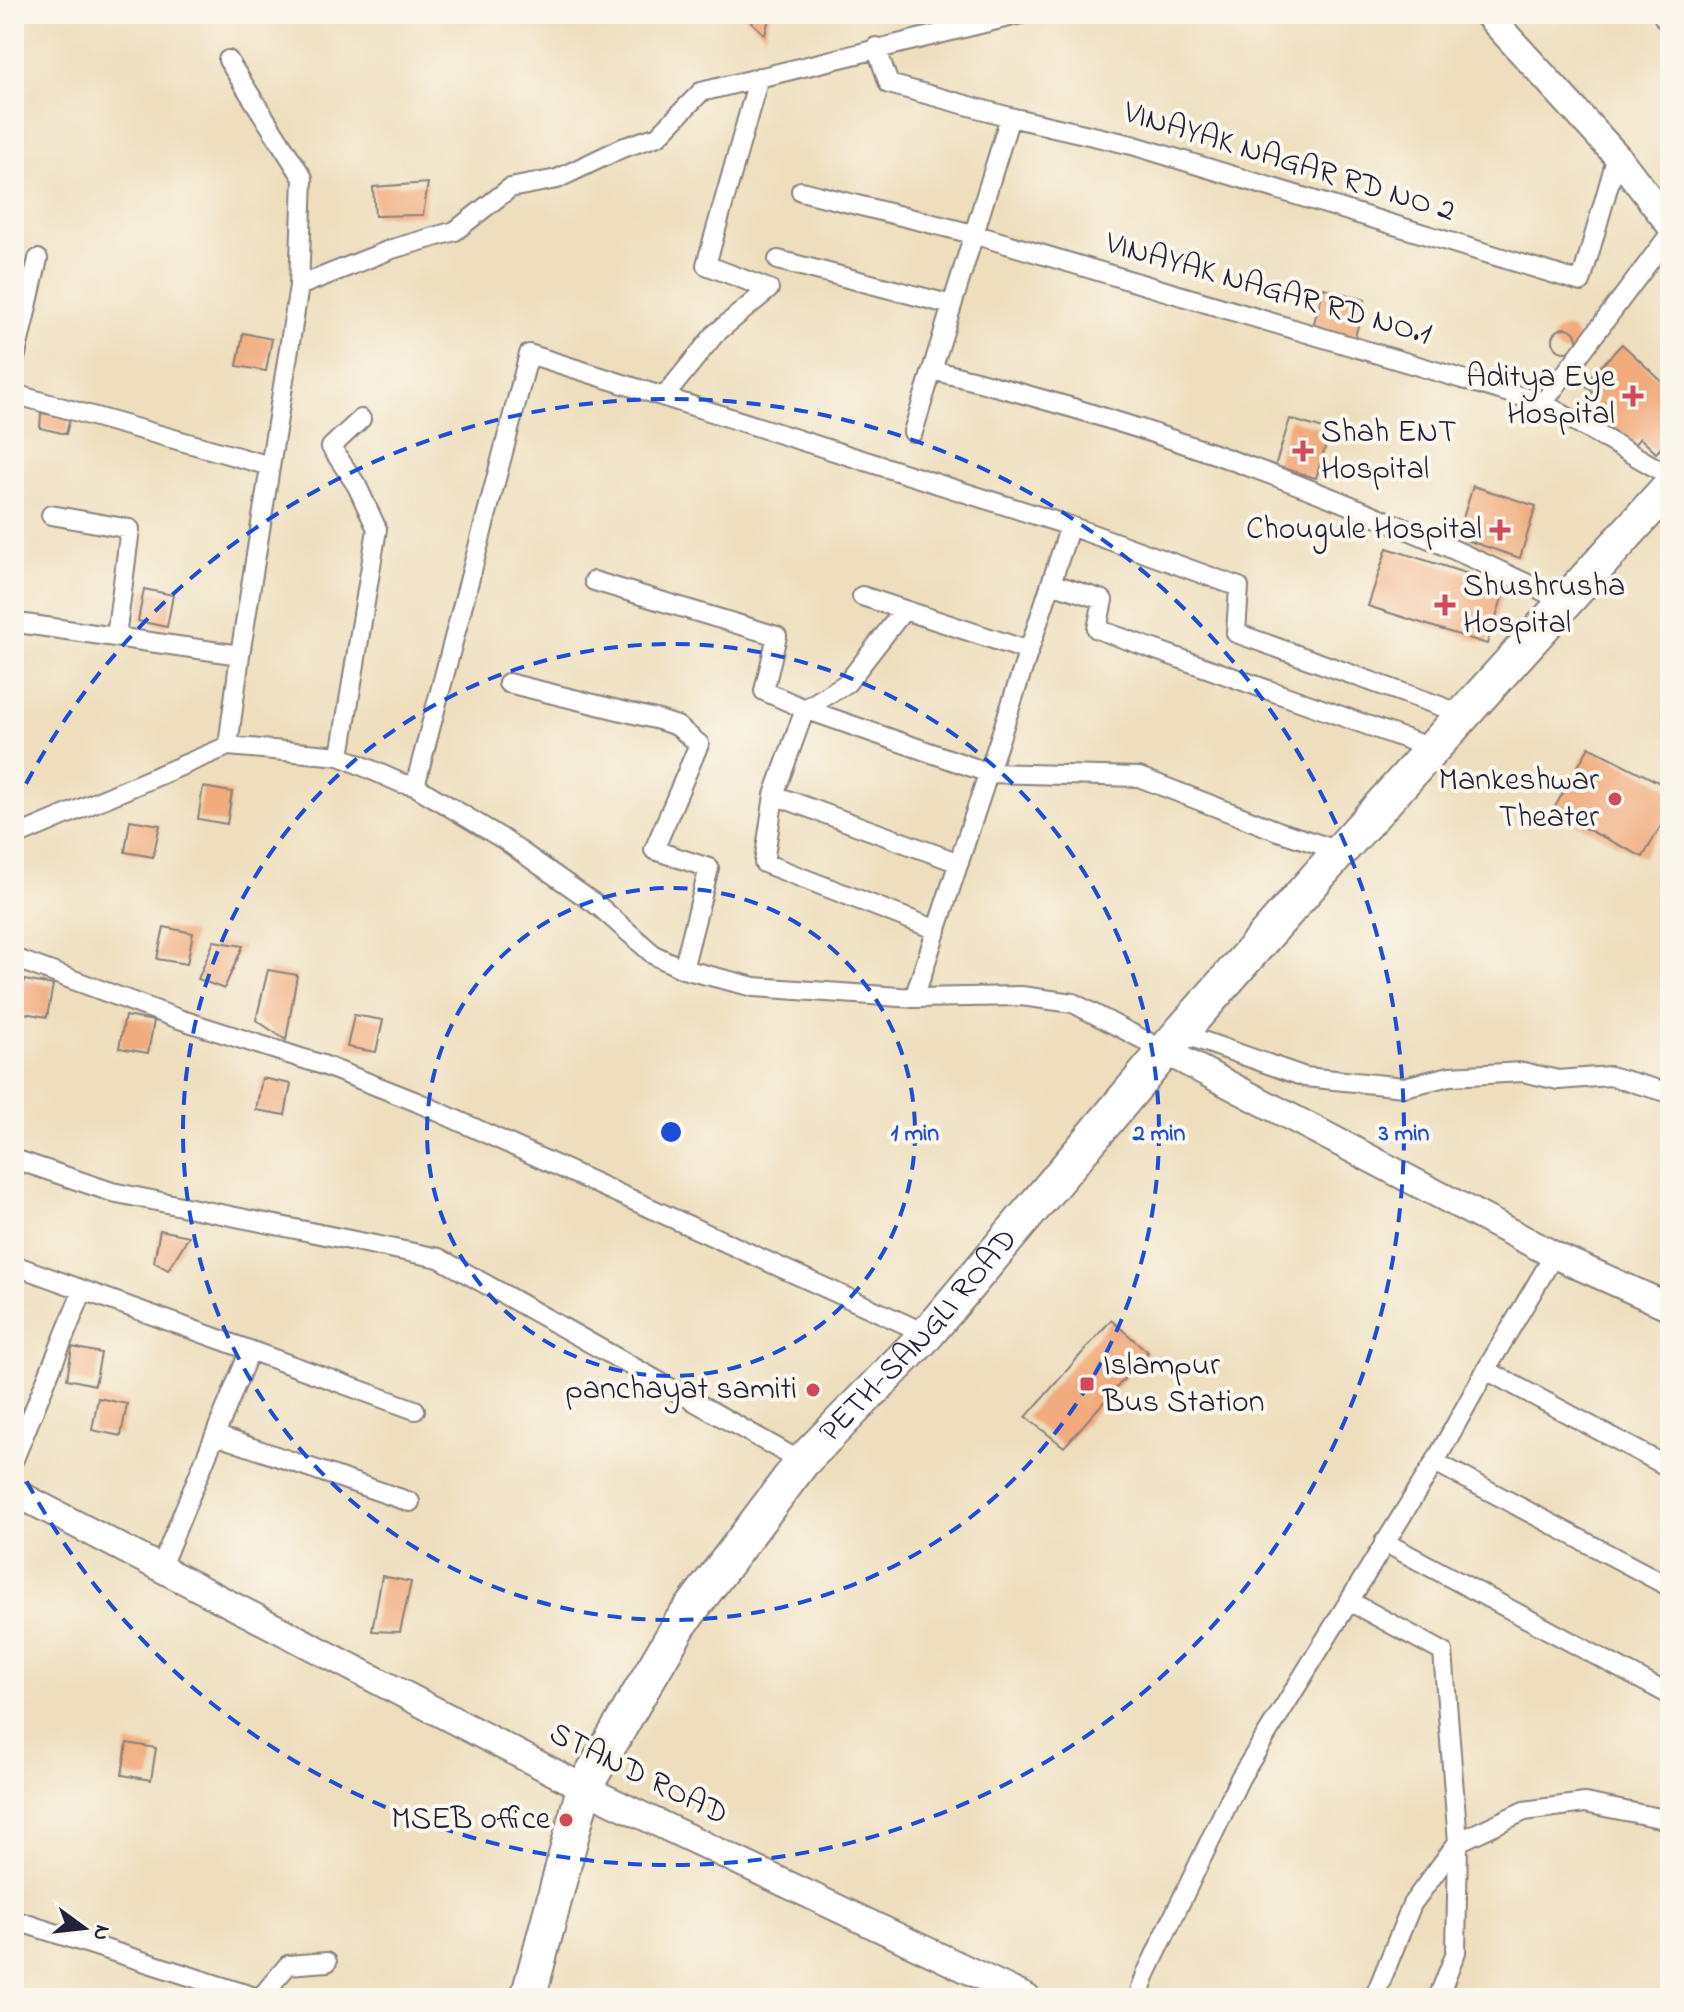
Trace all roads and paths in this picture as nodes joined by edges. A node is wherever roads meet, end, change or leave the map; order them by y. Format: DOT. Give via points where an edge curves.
graph roads {
  1 [pos="1021,14"];
  2 [pos="1487,14"];
  3 [pos="876,47"];
  4 [pos="228,60"];
  5 [pos="759,77"];
  6 [pos="1010,117"];
  7 [pos="1617,156"];
  8 [pos="801,191"];
  9 [pos="1670,225"];
  10 [pos="973,234"];
  11 [pos="1670,234"];
  12 [pos="38,259"];
  13 [pos="778,260"];
  14 [pos="299,286"];
  15 [pos="952,305"];
  16 [pos="14,363"];
  17 [pos="932,370"];
  18 [pos="14,394"];
  19 [pos="664,397"];
  20 [pos="1543,403"];
  21 [pos="361,419"];
  22 [pos="913,432"];
  23 [pos="270,466"];
  24 [pos="1670,476"];
  25 [pos="1670,486"];
  26 [pos="51,515"];
  27 [pos="1070,526"];
  28 [pos="594,581"];
  29 [pos="1051,583"];
  30 [pos="862,596"];
  31 [pos="1565,602"];
  32 [pos="904,610"];
  33 [pos="25,624"];
  34 [pos="116,637"];
  35 [pos="1029,651"];
  36 [pos="240,655"];
  37 [pos="508,683"];
  38 [pos="805,709"];
  39 [pos="1465,715"];
  40 [pos="228,746"];
  41 [pos="1434,749"];
  42 [pos="340,756"];
  43 [pos="989,773"];
  44 [pos="415,786"];
  45 [pos="774,795"];
  46 [pos="14,837"];
  47 [pos="1340,851"];
  48 [pos="959,863"];
  49 [pos="937,930"];
  50 [pos="14,958"];
  51 [pos="683,969"];
  52 [pos="914,998"];
  53 [pos="1172,1042"];
  54 [pos="1670,1093"];
  55 [pos="14,1159"];
  56 [pos="1554,1255"];
  57 [pos="14,1265"];
  58 [pos="83,1290"];
  59 [pos="1670,1307"];
  60 [pos="927,1334"];
  61 [pos="250,1350"];
  62 [pos="1486,1370"];
  63 [pos="415,1410"];
  64 [pos="215,1435"];
  65 [pos="14,1459"];
  66 [pos="802,1462"];
  67 [pos="1435,1462"];
  68 [pos="1670,1468"];
  69 [pos="14,1492"];
  70 [pos="410,1502"];
  71 [pos="1384,1542"];
  72 [pos="160,1569"];
  73 [pos="1670,1587"];
  74 [pos="1349,1601"];
  75 [pos="1670,1695"];
  76 [pos="584,1788"];
  77 [pos="1670,1820"];
  78 [pos="1458,1842"];
  79 [pos="14,1920"];
  80 [pos="327,1962"];
  81 [pos="259,1998"];
  82 [pos="528,1998"];
  83 [pos="1027,1998"];
  84 [pos="1138,1998"];
  85 [pos="1374,1998"];
  86 [pos="1438,1998"];
  1 -- 3 [label="street"];
  2 -- 7 [label="main road"];
  3 -- 5 [label="street"];
  3 -- 6 [label="street, VINAYAK NAGAR RD NO 2" via="889,84"];
  4 -- 14 [label="street" via="303,178"];
  5 -- 14 [label="street" via="701,92 658,136 557,179 510,188 455,231"];
  5 -- 19 [label="street" via="706,265 769,289 715,334"];
  6 -- 7 [label="street, VINAYAK NAGAR RD NO 2" via="1132,145 1581,282"];
  6 -- 10 [label="street"];
  7 -- 9 [label="main road"];
  8 -- 10 [label="street, VINAYAK NAGAR RD NO.1"];
  10 -- 15 [label="street"];
  10 -- 20 [label="street, VINAYAK NAGAR RD NO.1"];
  11 -- 20 [label="street"];
  12 -- 16 [label="street"];
  13 -- 15 [label="street"];
  14 -- 23 [label="street"];
  15 -- 17 [label="street"];
  17 -- 22 [label="street"];
  17 -- 31 [label="street" via="1018,391 1236,461 1441,542"];
  18 -- 23 [label="street"];
  19 -- 27 [label="street"];
  19 -- 44 [label="street" via="529,354"];
  20 -- 24 [label="street, VINAYAK NAGAR RD NO.1"];
  21 -- 42 [label="street" via="331,447 377,529"];
  23 -- 36 [label="street"];
  25 -- 31 [label="highway, PETH-SANGLI ROAD"];
  26 -- 34 [label="street" via="130,529"];
  27 -- 29 [label="street"];
  27 -- 39 [label="street" via="1239,587 1236,633"];
  28 -- 38 [label="street" via="777,636 764,691"];
  29 -- 35 [label="street"];
  29 -- 41 [label="street" via="1103,600 1097,629"];
  30 -- 32 [label="street"];
  31 -- 39 [label="highway, PETH-SANGLI ROAD"];
  32 -- 35 [label="street"];
  32 -- 38 [label="street" via="847,683"];
  33 -- 34 [label="street"];
  34 -- 36 [label="street"];
  35 -- 43 [label="street"];
  36 -- 40 [label="street"];
  37 -- 51 [label="street" via="677,726 699,744 654,850 709,868"];
  38 -- 43 [label="street"];
  38 -- 45 [label="street"];
  39 -- 41 [label="highway, PETH-SANGLI ROAD"];
  40 -- 42 [label="street"];
  40 -- 46 [label="street"];
  41 -- 47 [label="highway, PETH-SANGLI ROAD"];
  42 -- 44 [label="street"];
  43 -- 47 [label="street" via="1139,777"];
  43 -- 48 [label="street"];
  44 -- 51 [label="street" via="503,839 601,908 654,955"];
  45 -- 48 [label="street"];
  45 -- 49 [label="street" via="764,863"];
  47 -- 53 [label="highway, PETH-SANGLI ROAD"];
  48 -- 49 [label="street"];
  49 -- 52 [label="street"];
  50 -- 60 [label="street" via="417,1102"];
  51 -- 52 [label="street" via="754,987"];
  52 -- 53 [label="street" via="1021,996 1073,1003"];
  53 -- 54 [label="street" via="1305,1077 1404,1087 1450,1076 1523,1072 1558,1080 1610,1076"];
  53 -- 56 [label="main road"];
  53 -- 60 [label="highway, PETH-SANGLI ROAD"];
  55 -- 66 [label="street" via="112,1192 439,1258"];
  56 -- 59 [label="main road"];
  56 -- 62 [label="street"];
  57 -- 58 [label="street"];
  58 -- 61 [label="street"];
  58 -- 65 [label="street"];
  60 -- 66 [label="highway, PETH-SANGLI ROAD"];
  61 -- 63 [label="street"];
  61 -- 64 [label="street"];
  62 -- 67 [label="street"];
  62 -- 68 [label="street"];
  64 -- 70 [label="street"];
  64 -- 72 [label="street"];
  66 -- 76 [label="highway, PETH-SANGLI ROAD" via="680,1624"];
  67 -- 71 [label="street"];
  67 -- 73 [label="street"];
  69 -- 72 [label="main road, STAND ROAD"];
  71 -- 74 [label="street"];
  71 -- 75 [label="street"];
  72 -- 76 [label="main road, STAND ROAD"];
  74 -- 78 [label="street" via="1443,1652"];
  74 -- 84 [label="street" via="1240,1778"];
  76 -- 82 [label="highway, PETH-SANGLI ROAD"];
  76 -- 83 [label="main road, STAND ROAD"];
  77 -- 78 [label="street" via="1585,1803 1524,1811"];
  78 -- 85 [label="street" via="1412,1904"];
  78 -- 86 [label="street" via="1456,1952"];
  79 -- 81 [label="street"];
  80 -- 81 [label="street" via="288,1965"];
}
